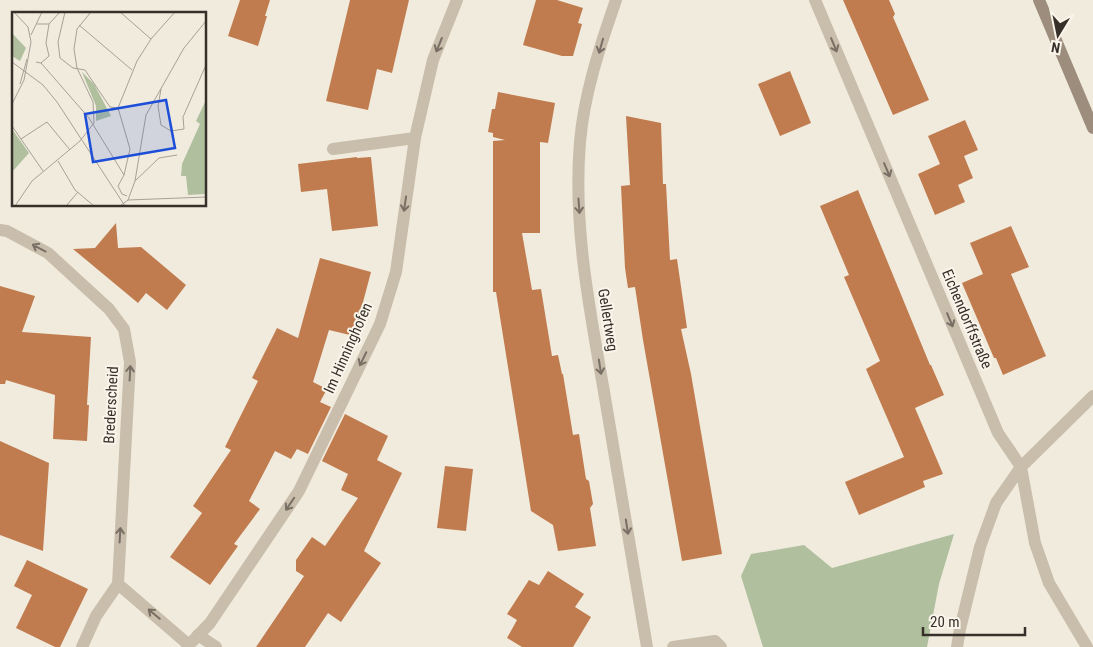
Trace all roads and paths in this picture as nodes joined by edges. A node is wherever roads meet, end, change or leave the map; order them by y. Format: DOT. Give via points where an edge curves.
graph roads {
  1 [pos="457,0"];
  2 [pos="616,0"];
  3 [pos="815,0"];
  4 [pos="1039,0"];
  5 [pos="1093,128"];
  6 [pos="415,138"];
  7 [pos="333,149"];
  8 [pos="0,230"];
  9 [pos="1093,396"];
  10 [pos="1021,467"];
  11 [pos="118,584"];
  12 [pos="192,642"];
  13 [pos="82,647"];
  14 [pos="216,647"];
  15 [pos="647,647"];
  16 [pos="674,647"];
  17 [pos="721,647"];
  18 [pos="957,647"];
  19 [pos="1086,647"];
  1 -- 6 [label="street, Im Hinninghofen, one-way" via="433,60"];
  2 -- 15 [label="street, Gellertweg, one-way" via="588,94 580,141 578,186 583,267"];
  3 -- 10 [label="street, Eichendorffstraße, one-way" via="998,433"];
  4 -- 5 [label="main road"];
  6 -- 7 [label="street"];
  6 -- 12 [label="street, Im Hinninghofen, one-way" via="396,272 380,324 299,491 210,623"];
  11 -- 8 [label="street, Brederscheid, one-way" via="130,362 124,330 108,309 48,253"];
  9 -- 10 [label="street"];
  10 -- 18 [label="street" via="996,504 980,547"];
  10 -- 19 [label="street, Eichendorffstraße" via="1035,543 1049,583"];
  12 -- 11 [label="street, one-way"];
  11 -- 13 [label="street" via="96,616"];
  12 -- 14 [label="street"];
  16 -- 17 [label="street" via="715,641"];
}
